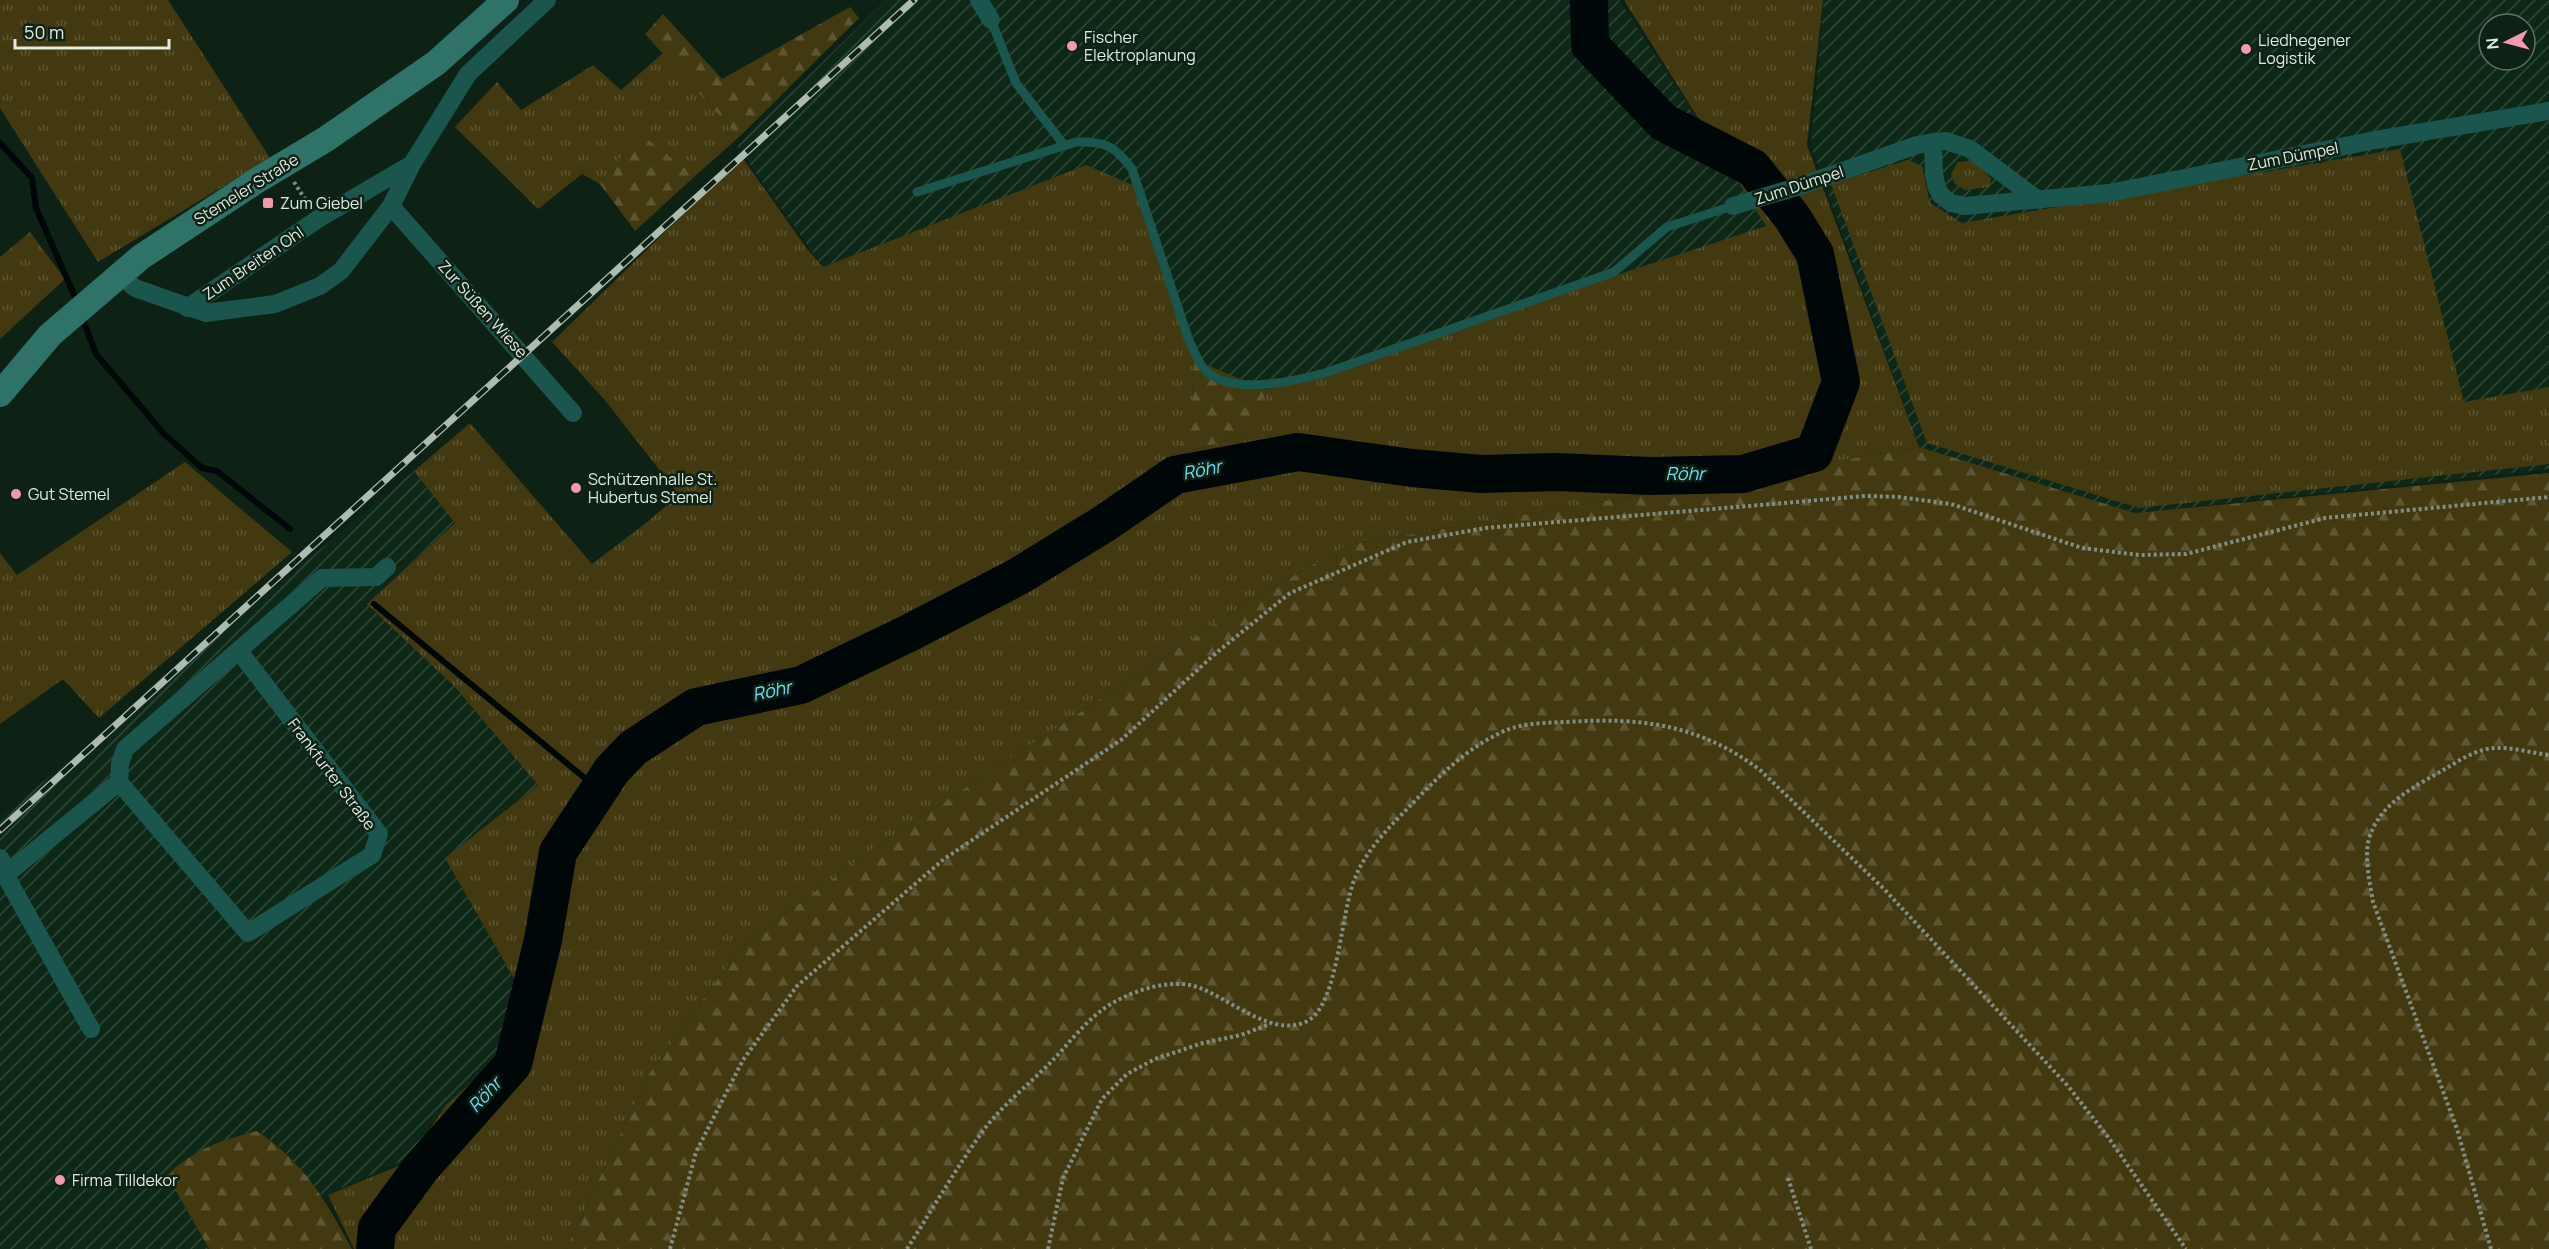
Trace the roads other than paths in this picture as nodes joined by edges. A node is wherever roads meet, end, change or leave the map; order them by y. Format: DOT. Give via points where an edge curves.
graph roads {
  1 [pos="506,0"];
  2 [pos="547,0"];
  3 [pos="979,0"];
  4 [pos="991,20"];
  5 [pos="2549,111"];
  6 [pos="1934,142"];
  7 [pos="1064,145"];
  8 [pos="412,164"];
  9 [pos="918,192"];
  10 [pos="2038,200"];
  11 [pos="391,206"];
  12 [pos="1733,206"];
  13 [pos="120,275"];
  14 [pos="187,308"];
  15 [pos="0,394"];
  16 [pos="573,413"];
  17 [pos="387,567"];
  18 [pos="238,651"];
  19 [pos="119,782"];
  20 [pos="4,874"];
  21 [pos="91,1029"];
  1 -- 13 [label="main road, Stemeler Straße" via="436,63 284,166 163,241"];
  2 -- 8 [label="street, Zum Breiten Ohl" via="468,74"];
  3 -- 4 [label="street"];
  4 -- 7 [label="lane" via="1016,83"];
  5 -- 10 [label="street, Zum Dümpel" via="2375,140 2109,193"];
  6 -- 10 [label="street, Zum Dümpel" via="1946,141 1970,149"];
  6 -- 10 [label="street, Zum Dümpel" via="1937,188 1951,203 1965,206"];
  6 -- 12 [label="street, Zum Dümpel"];
  7 -- 9 [label="lane"];
  7 -- 12 [label="lane" via="1098,141 1120,152 1132,169 1188,338 1207,372 1226,382 1288,382 1325,373 1614,272 1667,227"];
  8 -- 11 [label="street, Zum Breiten Ohl"];
  8 -- 14 [label="street, Zum Breiten Ohl" via="318,219"];
  11 -- 14 [label="street, Zum Breiten Ohl" via="341,271 320,286 275,304 237,311 206,313"];
  11 -- 16 [label="street, Zur Süßen Wiese"];
  13 -- 14 [label="street, Zum Breiten Ohl" via="135,288"];
  13 -- 15 [label="main road, Stemeler Straße" via="50,334"];
  17 -- 18 [label="street" via="376,577 322,578"];
  18 -- 19 [label="street" via="125,749"];
  18 -- 19 [label="street, Frankfurter Straße" via="379,834 372,855 248,933"];
  19 -- 20 [label="street"];
  20 -- 21 [label="street"];
}
